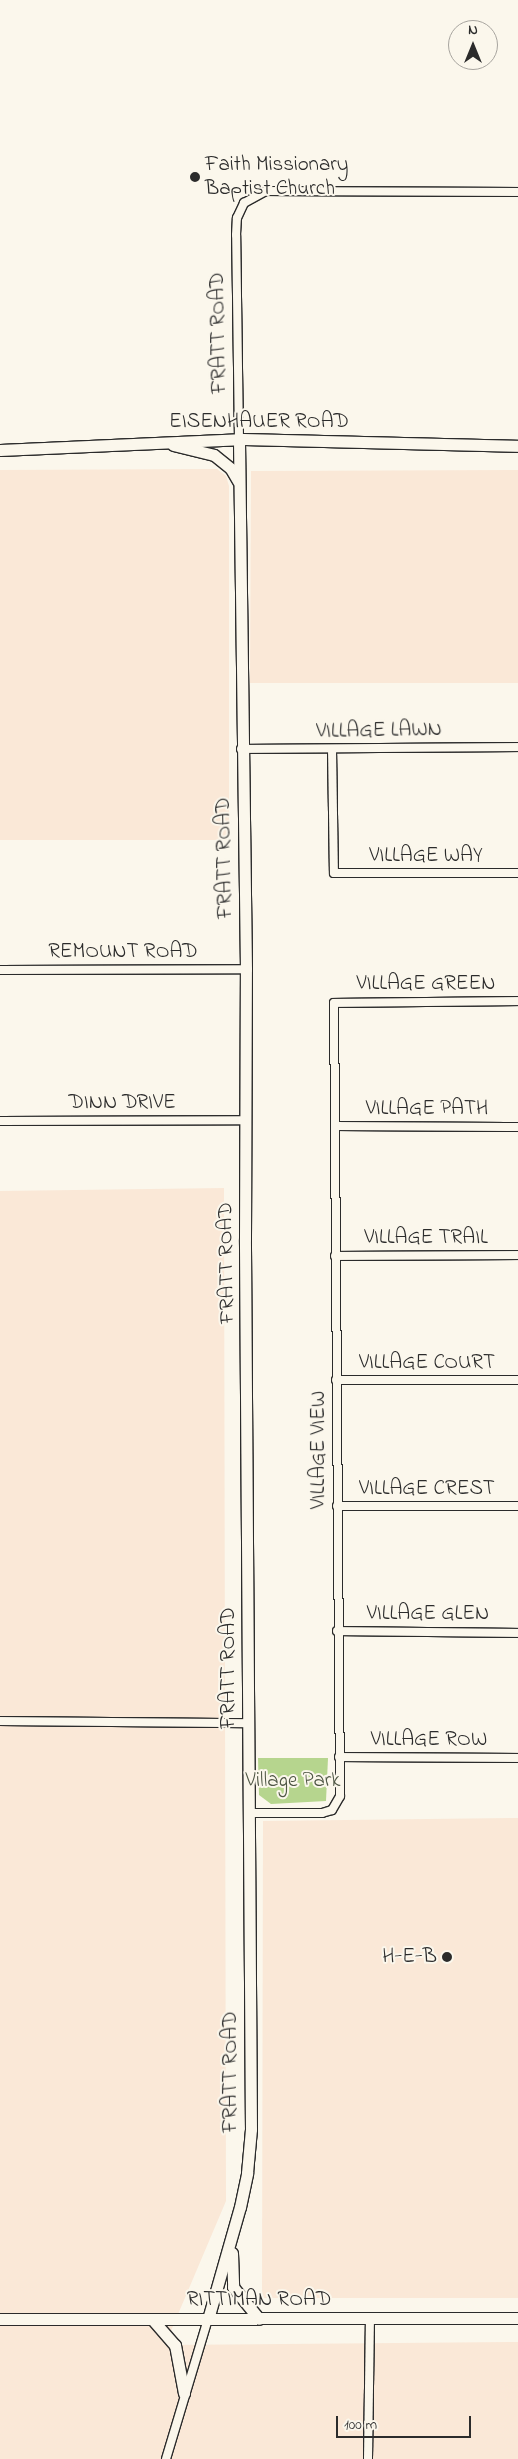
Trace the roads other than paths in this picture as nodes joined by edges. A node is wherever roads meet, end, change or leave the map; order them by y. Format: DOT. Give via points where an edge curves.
graph roads {
  1 [pos="518,192"];
  2 [pos="239,439"];
  3 [pos="146,442"];
  4 [pos="518,446"];
  5 [pos="0,450"];
  6 [pos="239,486"];
  7 [pos="518,746"];
  8 [pos="332,748"];
  9 [pos="241,749"];
  10 [pos="518,873"];
  11 [pos="246,969"];
  12 [pos="0,970"];
  13 [pos="518,1001"];
  14 [pos="334,1002"];
  15 [pos="0,1120"];
  16 [pos="245,1120"];
  17 [pos="335,1126"];
  18 [pos="518,1127"];
  19 [pos="518,1255"];
  20 [pos="335,1256"];
  21 [pos="336,1380"];
  22 [pos="518,1380"];
  23 [pos="337,1506"];
  24 [pos="518,1506"];
  25 [pos="337,1631"];
  26 [pos="518,1632"];
  27 [pos="0,1721"];
  28 [pos="248,1723"];
  29 [pos="339,1757"];
  30 [pos="518,1758"];
  31 [pos="249,1813"];
  32 [pos="234,2226"];
  33 [pos="259,2318"];
  34 [pos="370,2318"];
  35 [pos="518,2318"];
  36 [pos="0,2319"];
  37 [pos="152,2319"];
  38 [pos="208,2319"];
  39 [pos="184,2393"];
  40 [pos="166,2459"];
  41 [pos="368,2459"];
  1 -- 2 [label="street, FRATT ROAD" via="266,191 244,203 237,218 236,235"];
  2 -- 3 [label="street, EISENHAUER ROAD"];
  2 -- 4 [label="street, EISENHAUER ROAD"];
  2 -- 6 [label="street, FRATT ROAD"];
  3 -- 5 [label="street, EISENHAUER ROAD"];
  3 -- 6 [label="street" via="214,455 231,469"];
  6 -- 9 [label="street, FRATT ROAD"];
  7 -- 8 [label="street, VILLAGE LAWN"];
  8 -- 9 [label="street, VILLAGE LAWN"];
  8 -- 10 [label="street, VILLAGE WAY" via="334,873"];
  9 -- 11 [label="street, FRATT ROAD"];
  11 -- 12 [label="street, REMOUNT ROAD"];
  11 -- 16 [label="street, FRATT ROAD"];
  13 -- 14 [label="street, VILLAGE GREEN"];
  14 -- 17 [label="street, VILLAGE VIEW"];
  15 -- 16 [label="street, DINN DRIVE"];
  16 -- 28 [label="street, FRATT ROAD"];
  17 -- 18 [label="street, VILLAGE PATH"];
  17 -- 20 [label="street, VILLAGE VIEW"];
  19 -- 20 [label="street, VILLAGE TRAIL"];
  20 -- 21 [label="street, VILLAGE VIEW"];
  21 -- 22 [label="street, VILLAGE COURT"];
  21 -- 23 [label="street, VILLAGE VIEW"];
  23 -- 24 [label="street, VILLAGE CREST"];
  23 -- 25 [label="street, VILLAGE VIEW"];
  25 -- 26 [label="street, VILLAGE GLEN"];
  25 -- 29 [label="street, VILLAGE VIEW"];
  27 -- 28 [label="street"];
  28 -- 31 [label="street, FRATT ROAD"];
  29 -- 30 [label="street, VILLAGE ROW"];
  29 -- 31 [label="street, VILLAGE VIEW" via="340,1796 332,1810"];
  31 -- 32 [label="street, FRATT ROAD" via="251,2129 247,2173"];
  32 -- 33 [label="street" via="232,2287 246,2307"];
  32 -- 38 [label="street, FRATT ROAD"];
  33 -- 34 [label="street, RITTIMAN ROAD"];
  33 -- 38 [label="street, RITTIMAN ROAD"];
  34 -- 35 [label="street, RITTIMAN ROAD"];
  34 -- 41 [label="street"];
  36 -- 37 [label="street, RITTIMAN ROAD"];
  37 -- 38 [label="street, RITTIMAN ROAD"];
  37 -- 39 [label="street" via="175,2346"];
  38 -- 39 [label="street"];
  39 -- 40 [label="street"];
}
